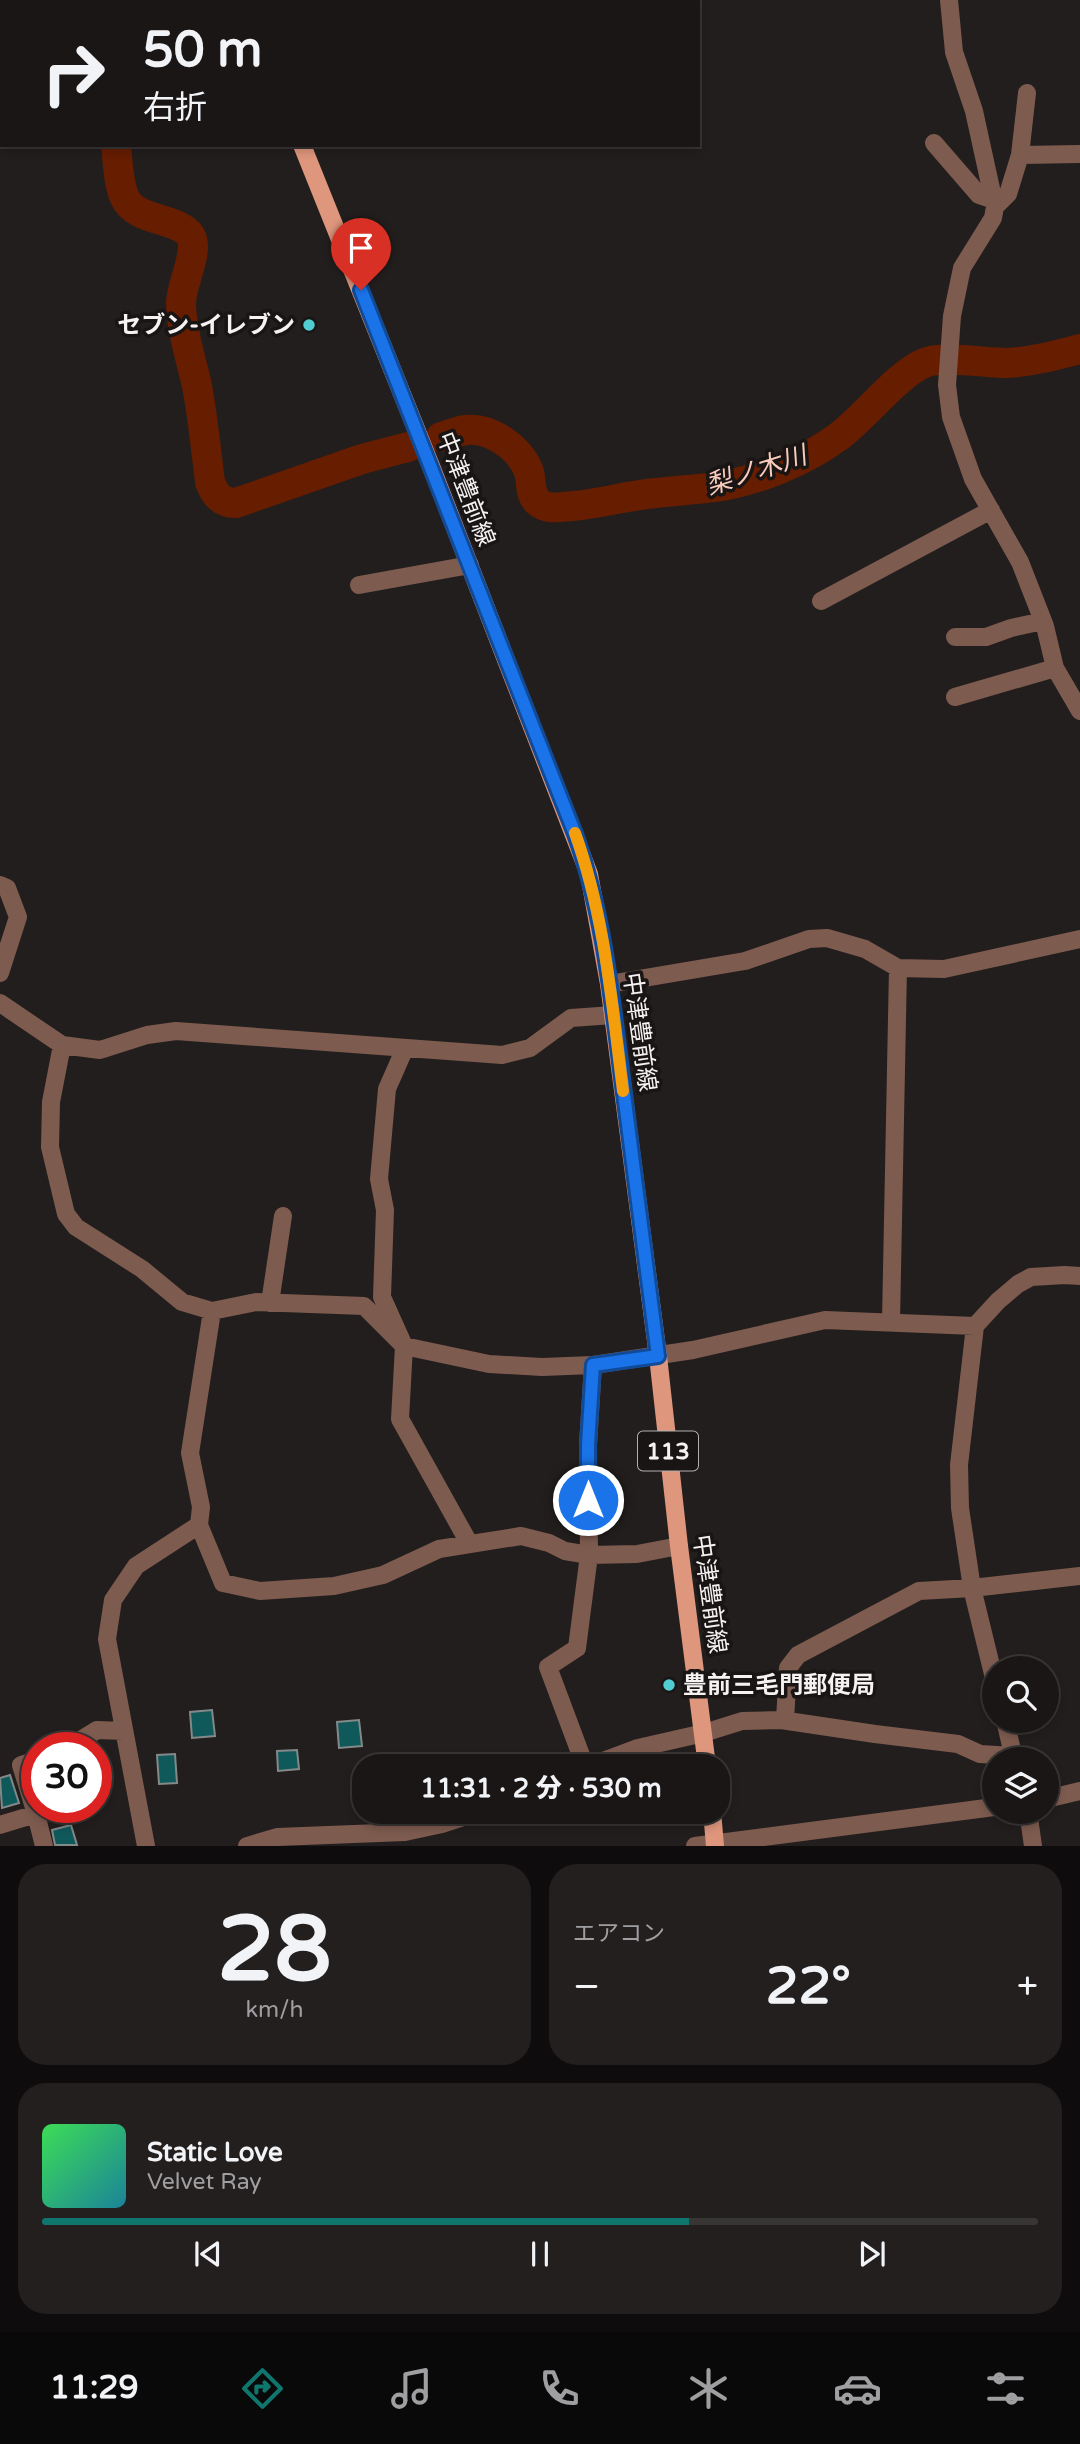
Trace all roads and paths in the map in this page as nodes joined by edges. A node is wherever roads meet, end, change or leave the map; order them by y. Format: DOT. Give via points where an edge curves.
graph roads {
  1 [pos="949,0"];
  2 [pos="1027,93"];
  3 [pos="934,143"];
  4 [pos="303,147"];
  5 [pos="1080,154"];
  6 [pos="1020,155"];
  7 [pos="994,203"];
  8 [pos="991,510"];
  9 [pos="470,565"];
  10 [pos="359,585"];
  11 [pos="821,601"];
  12 [pos="1043,621"];
  13 [pos="955,637"];
  14 [pos="1055,668"];
  15 [pos="955,697"];
  16 [pos="1080,711"];
  17 [pos="0,885"];
  18 [pos="1080,939"];
  19 [pos="5,944"];
  20 [pos="898,968"];
  21 [pos="0,973"];
  22 [pos="609,984"];
  23 [pos="0,1003"];
  24 [pos="614,1015"];
  25 [pos="62,1045"];
  26 [pos="405,1048"];
  27 [pos="283,1216"];
  28 [pos="1080,1276"];
  29 [pos="270,1303"];
  30 [pos="212,1311"];
  31 [pos="891,1321"];
  32 [pos="975,1326"];
  33 [pos="404,1346"];
  34 [pos="658,1356"];
  35 [pos="593,1365"];
  36 [pos="199,1525"];
  37 [pos="469,1543"];
  38 [pos="679,1546"];
  39 [pos="589,1555"];
  40 [pos="1080,1576"];
  41 [pos="972,1588"];
  42 [pos="989,1656"];
  43 [pos="785,1720"];
  44 [pos="124,1731"];
  45 [pos="94,1732"];
  46 [pos="704,1733"];
  47 [pos="583,1754"];
  48 [pos="621,1754"];
  49 [pos="706,1754"];
  50 [pos="982,1755"];
  51 [pos="1080,1791"];
  52 [pos="1059,1796"];
  53 [pos="982,1809"];
  54 [pos="21,1819"];
  55 [pos="38,1823"];
  56 [pos="442,1824"];
  57 [pos="713,1824"];
  58 [pos="1029,1824"];
  59 [pos="0,1825"];
  60 [pos="715,1844"];
  61 [pos="44,1846"];
  62 [pos="146,1846"];
  63 [pos="247,1846"];
  64 [pos="695,1846"];
  65 [pos="1033,1846"];
  1 -- 7 [label="street" via="954,51 974,111"];
  2 -- 6 [label="street"];
  3 -- 7 [label="street" via="979,195"];
  4 -- 9 [label="main road, 中津豊前線 / 113"];
  5 -- 6 [label="street"];
  6 -- 7 [label="street" via="1008,194"];
  7 -- 8 [label="street" via="993,218 962,268 952,316 947,385 951,417 973,479"];
  8 -- 11 [label="street"];
  8 -- 12 [label="street" via="1020,562"];
  9 -- 10 [label="street"];
  9 -- 22 [label="main road, 中津豊前線 / 113" via="589,874"];
  12 -- 13 [label="street" via="986,637"];
  12 -- 14 [label="street"];
  14 -- 15 [label="street"];
  14 -- 16 [label="street"];
  17 -- 19 [label="street" via="7,888 18,917"];
  18 -- 20 [label="street" via="954,968"];
  19 -- 21 [label="street"];
  20 -- 22 [label="street" via="865,949 827,938 809,939 745,961"];
  20 -- 31 [label="street"];
  22 -- 24 [label="main road, 中津豊前線 / 113"];
  23 -- 25 [label="street"];
  24 -- 26 [label="street" via="571,1018 530,1048 502,1055"];
  24 -- 34 [label="main road, 中津豊前線 / 113"];
  25 -- 26 [label="street" via="100,1050 176,1031"];
  25 -- 30 [label="street" via="51,1102 50,1147 66,1214 76,1227 142,1269 182,1302"];
  26 -- 33 [label="street" via="387,1089 379,1179 385,1210 382,1297"];
  27 -- 29 [label="street"];
  28 -- 32 [label="street" via="1031,1277 998,1301"];
  29 -- 30 [label="street"];
  29 -- 33 [label="street" via="364,1306"];
  30 -- 36 [label="street" via="190,1453 201,1507"];
  31 -- 32 [label="street"];
  31 -- 34 [label="street" via="825,1320"];
  32 -- 41 [label="street" via="959,1465 960,1508"];
  33 -- 35 [label="street" via="489,1364"];
  33 -- 37 [label="street" via="400,1419"];
  34 -- 35 [label="street"];
  34 -- 38 [label="main road, 中津豊前線 / 113"];
  35 -- 39 [label="street"];
  36 -- 37 [label="street" via="223,1583 260,1591 334,1586 371,1578 439,1549"];
  36 -- 44 [label="street" via="136,1566 113,1600 107,1639"];
  37 -- 39 [label="street" via="521,1536"];
  38 -- 39 [label="street" via="637,1554"];
  38 -- 46 [label="main road, 中津豊前線 / 113"];
  39 -- 47 [label="street" via="577,1648 548,1667"];
  40 -- 41 [label="street"];
  41 -- 42 [label="street"];
  41 -- 43 [label="street" via="919,1591 798,1656 788,1668"];
  43 -- 46 [label="street" via="743,1721"];
  43 -- 50 [label="street" via="958,1744"];
  44 -- 45 [label="street"];
  44 -- 62 [label="street"];
  46 -- 48 [label="street"];
  46 -- 49 [label="main road, 中津豊前線 / 113"];
  51 -- 52 [label="street"];
  53 -- 60 [label="street"];
  54 -- 59 [label="street"];
  55 -- 61 [label="street"];
  56 -- 63 [label="street" via="405,1832 277,1837"];
  57 -- 60 [label="main road"];
  58 -- 65 [label="street"];
  60 -- 64 [label="street"];
}
